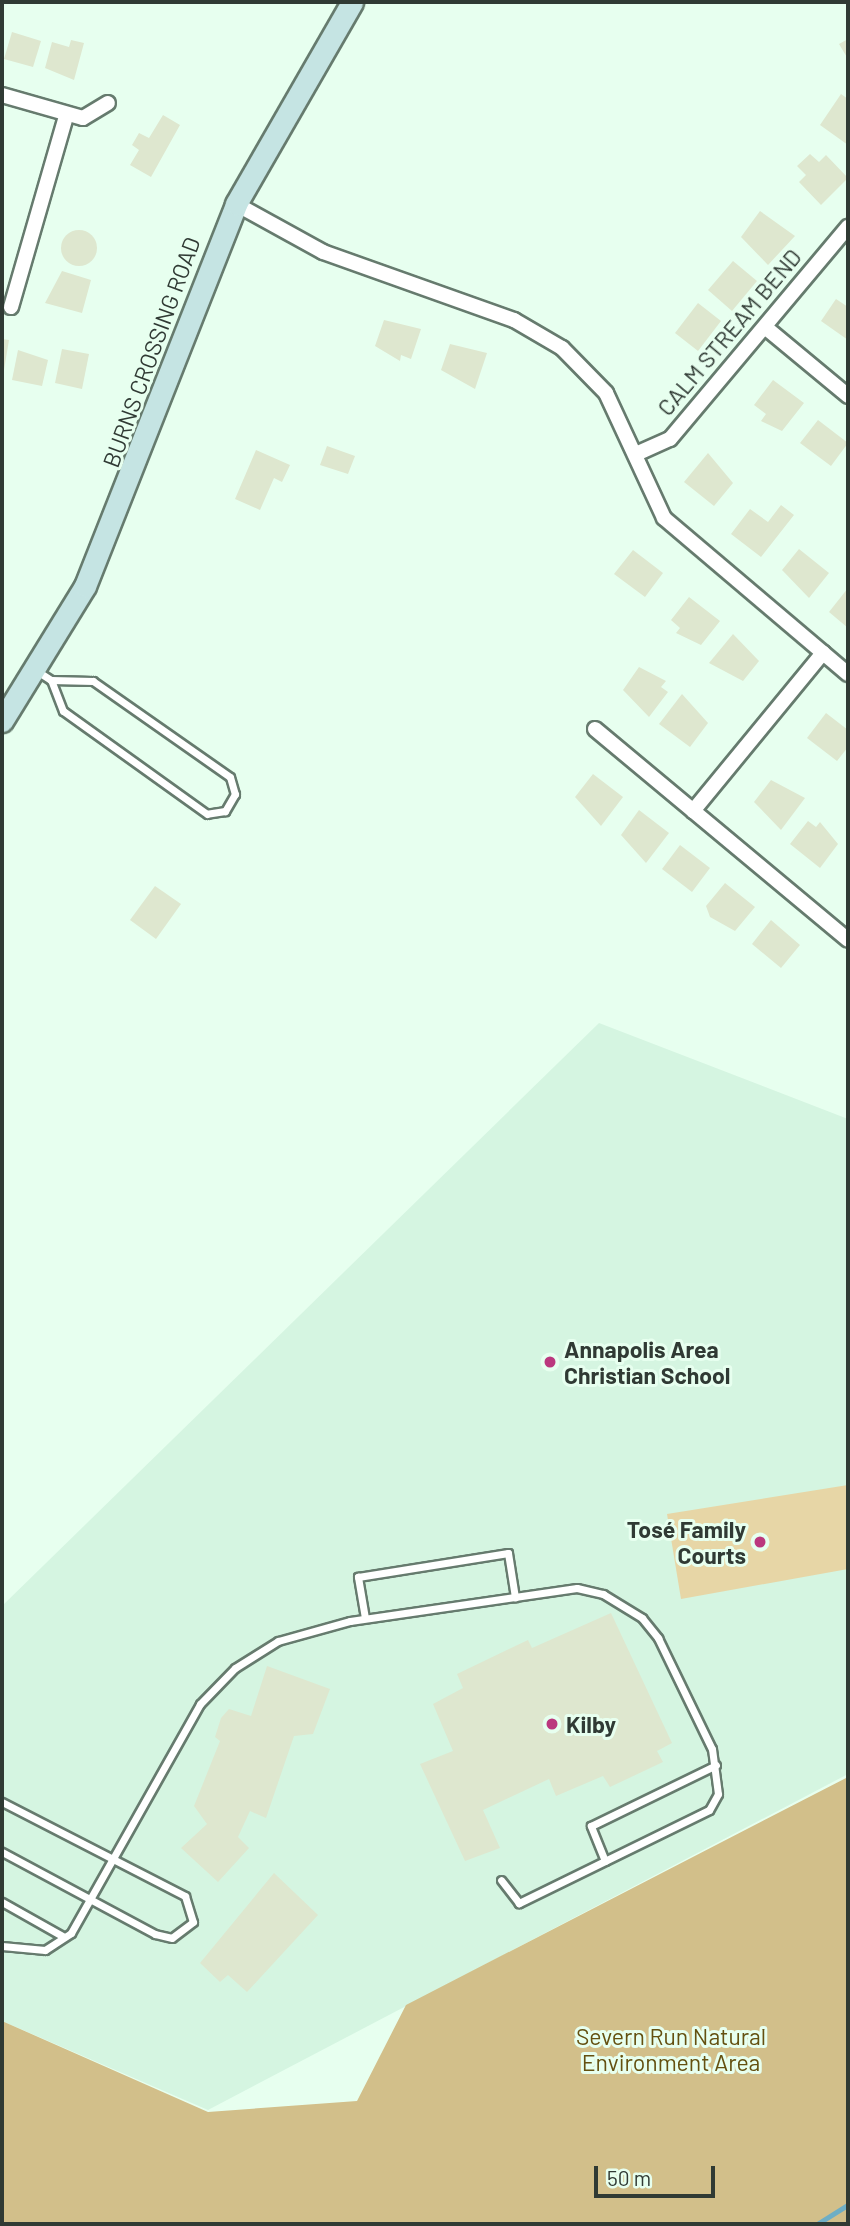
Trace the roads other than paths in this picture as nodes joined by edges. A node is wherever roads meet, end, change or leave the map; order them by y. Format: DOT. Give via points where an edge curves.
graph roads {
  1 [pos="352,2"];
  2 [pos="2,95"];
  3 [pos="108,103"];
  4 [pos="66,116"];
  5 [pos="236,204"];
  6 [pos="848,227"];
  7 [pos="10,307"];
  8 [pos="765,327"];
  9 [pos="848,396"];
  10 [pos="636,454"];
  11 [pos="823,653"];
  12 [pos="848,674"];
  13 [pos="44,675"];
  14 [pos="3,717"];
  15 [pos="595,729"];
  16 [pos="693,811"];
  17 [pos="848,940"];
  18 [pos="516,1597"];
  19 [pos="365,1618"];
  20 [pos="716,1765"];
  21 [pos="2,1802"];
  22 [pos="2,1852"];
  23 [pos="114,1859"];
  24 [pos="605,1861"];
  25 [pos="501,1880"];
  26 [pos="92,1901"];
  27 [pos="2,1902"];
  28 [pos="64,1937"];
  29 [pos="2,1946"];
  1 -- 5 [label="street, BURNS CROSSING ROAD"];
  2 -- 4 [label="street"];
  3 -- 4 [label="street" via="83,117"];
  4 -- 7 [label="street"];
  5 -- 10 [label="street" via="323,252 539,333 584,367 606,393"];
  5 -- 13 [label="street, BURNS CROSSING ROAD" via="124,498"];
  6 -- 8 [label="street, CALM STREAM BEND"];
  8 -- 9 [label="street"];
  8 -- 10 [label="street, CALM STREAM BEND" via="670,439"];
  10 -- 11 [label="street" via="664,518"];
  11 -- 12 [label="street"];
  11 -- 16 [label="street"];
  13 -- 13 [label="lane" via="63,711 207,814 225,811 235,794 230,777 93,681"];
  13 -- 14 [label="street, BURNS CROSSING ROAD"];
  15 -- 16 [label="street"];
  16 -- 17 [label="street"];
  18 -- 19 [label="lane"];
  18 -- 19 [label="lane" via="508,1553 358,1577"];
  18 -- 20 [label="lane" via="577,1588 642,1618 658,1638"];
  19 -- 23 [label="lane" via="278,1641 235,1668 200,1704 167,1754"];
  20 -- 24 [label="lane" via="718,1794 709,1810"];
  20 -- 24 [label="lane" via="591,1826"];
  21 -- 23 [label="lane"];
  22 -- 26 [label="lane"];
  23 -- 26 [label="lane"];
  23 -- 26 [label="lane" via="185,1896 193,1922 172,1938"];
  24 -- 25 [label="lane" via="519,1903"];
  26 -- 28 [label="lane"];
  27 -- 28 [label="lane"];
  28 -- 29 [label="lane" via="46,1950"];
}
